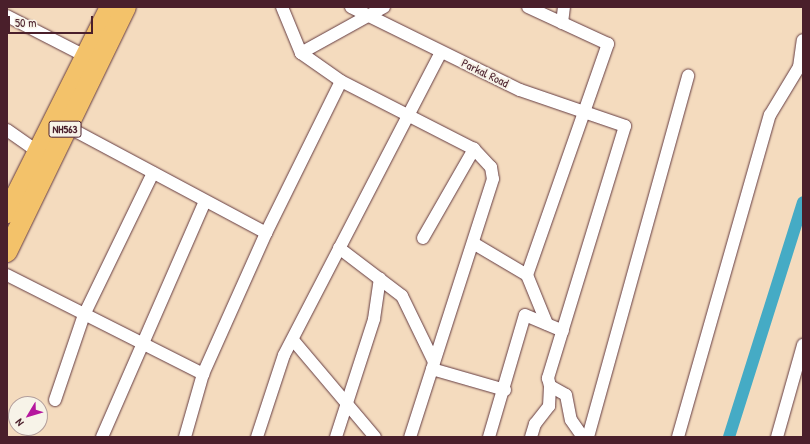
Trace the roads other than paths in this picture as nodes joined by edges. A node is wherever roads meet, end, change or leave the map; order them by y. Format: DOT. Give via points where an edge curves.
graph roads {
  1 [pos="110,7"];
  2 [pos="126,7"];
  3 [pos="351,7"];
  4 [pos="384,7"];
  5 [pos="528,7"];
  6 [pos="564,7"];
  7 [pos="284,8"];
  8 [pos="7,16"];
  9 [pos="368,16"];
  10 [pos="562,23"];
  11 [pos="803,40"];
  12 [pos="441,52"];
  13 [pos="301,53"];
  14 [pos="85,56"];
  15 [pos="688,76"];
  16 [pos="341,81"];
  17 [pos="584,113"];
  18 [pos="409,114"];
  19 [pos="66,126"];
  20 [pos="7,130"];
  21 [pos="474,149"];
  22 [pos="38,151"];
  23 [pos="153,173"];
  24 [pos="205,201"];
  25 [pos="7,213"];
  26 [pos="266,233"];
  27 [pos="423,238"];
  28 [pos="473,243"];
  29 [pos="339,248"];
  30 [pos="7,252"];
  31 [pos="7,275"];
  32 [pos="527,275"];
  33 [pos="380,278"];
  34 [pos="84,315"];
  35 [pos="547,324"];
  36 [pos="563,330"];
  37 [pos="293,340"];
  38 [pos="141,344"];
  39 [pos="803,345"];
  40 [pos="433,365"];
  41 [pos="203,374"];
  42 [pos="550,386"];
  43 [pos="505,390"];
  44 [pos="55,400"];
  45 [pos="347,404"];
  46 [pos="102,437"];
  47 [pos="186,437"];
  48 [pos="257,437"];
  49 [pos="336,437"];
  50 [pos="375,437"];
  51 [pos="410,437"];
  52 [pos="488,437"];
  53 [pos="532,437"];
  54 [pos="583,437"];
  55 [pos="588,437"];
  56 [pos="678,437"];
  57 [pos="777,437"];
  1 -- 14 [label="highway, NH563"];
  2 -- 19 [label="highway, NH563"];
  3 -- 9 [label="street, Parkal Road"];
  4 -- 9 [label="street"];
  5 -- 10 [label="street"];
  6 -- 10 [label="street"];
  7 -- 13 [label="street"];
  8 -- 14 [label="street"];
  9 -- 12 [label="street, Parkal Road"];
  9 -- 13 [label="street"];
  10 -- 17 [label="street" via="608,44"];
  11 -- 56 [label="street" via="799,67 770,115"];
  12 -- 17 [label="street, Parkal Road" via="520,90"];
  12 -- 18 [label="street"];
  13 -- 16 [label="street"];
  14 -- 22 [label="highway, NH563"];
  15 -- 55 [label="street"];
  16 -- 18 [label="street"];
  16 -- 26 [label="street"];
  17 -- 32 [label="street"];
  17 -- 36 [label="street, Parkal Road" via="625,126"];
  18 -- 21 [label="street"];
  18 -- 29 [label="street"];
  19 -- 23 [label="street"];
  19 -- 30 [label="highway, NH563"];
  20 -- 22 [label="street"];
  21 -- 27 [label="street"];
  21 -- 28 [label="street" via="491,167 493,179"];
  22 -- 25 [label="highway, NH563"];
  23 -- 24 [label="street"];
  23 -- 34 [label="street"];
  24 -- 26 [label="street"];
  24 -- 38 [label="street"];
  26 -- 41 [label="street"];
  28 -- 32 [label="street"];
  28 -- 40 [label="street"];
  29 -- 33 [label="street"];
  29 -- 37 [label="street"];
  31 -- 34 [label="street"];
  32 -- 35 [label="street"];
  33 -- 40 [label="street" via="402,296"];
  33 -- 45 [label="street" via="374,319"];
  34 -- 38 [label="street"];
  34 -- 44 [label="street"];
  35 -- 36 [label="street"];
  35 -- 43 [label="street" via="525,315"];
  36 -- 42 [label="street" via="548,378"];
  37 -- 45 [label="street"];
  37 -- 48 [label="street" via="284,355"];
  38 -- 41 [label="street"];
  38 -- 46 [label="street"];
  39 -- 57 [label="street"];
  40 -- 43 [label="street"];
  40 -- 51 [label="street"];
  41 -- 47 [label="street"];
  42 -- 53 [label="street" via="549,406 535,424"];
  42 -- 54 [label="street" via="566,395 571,420"];
  43 -- 52 [label="street"];
  45 -- 49 [label="street"];
  45 -- 50 [label="street"];
}
